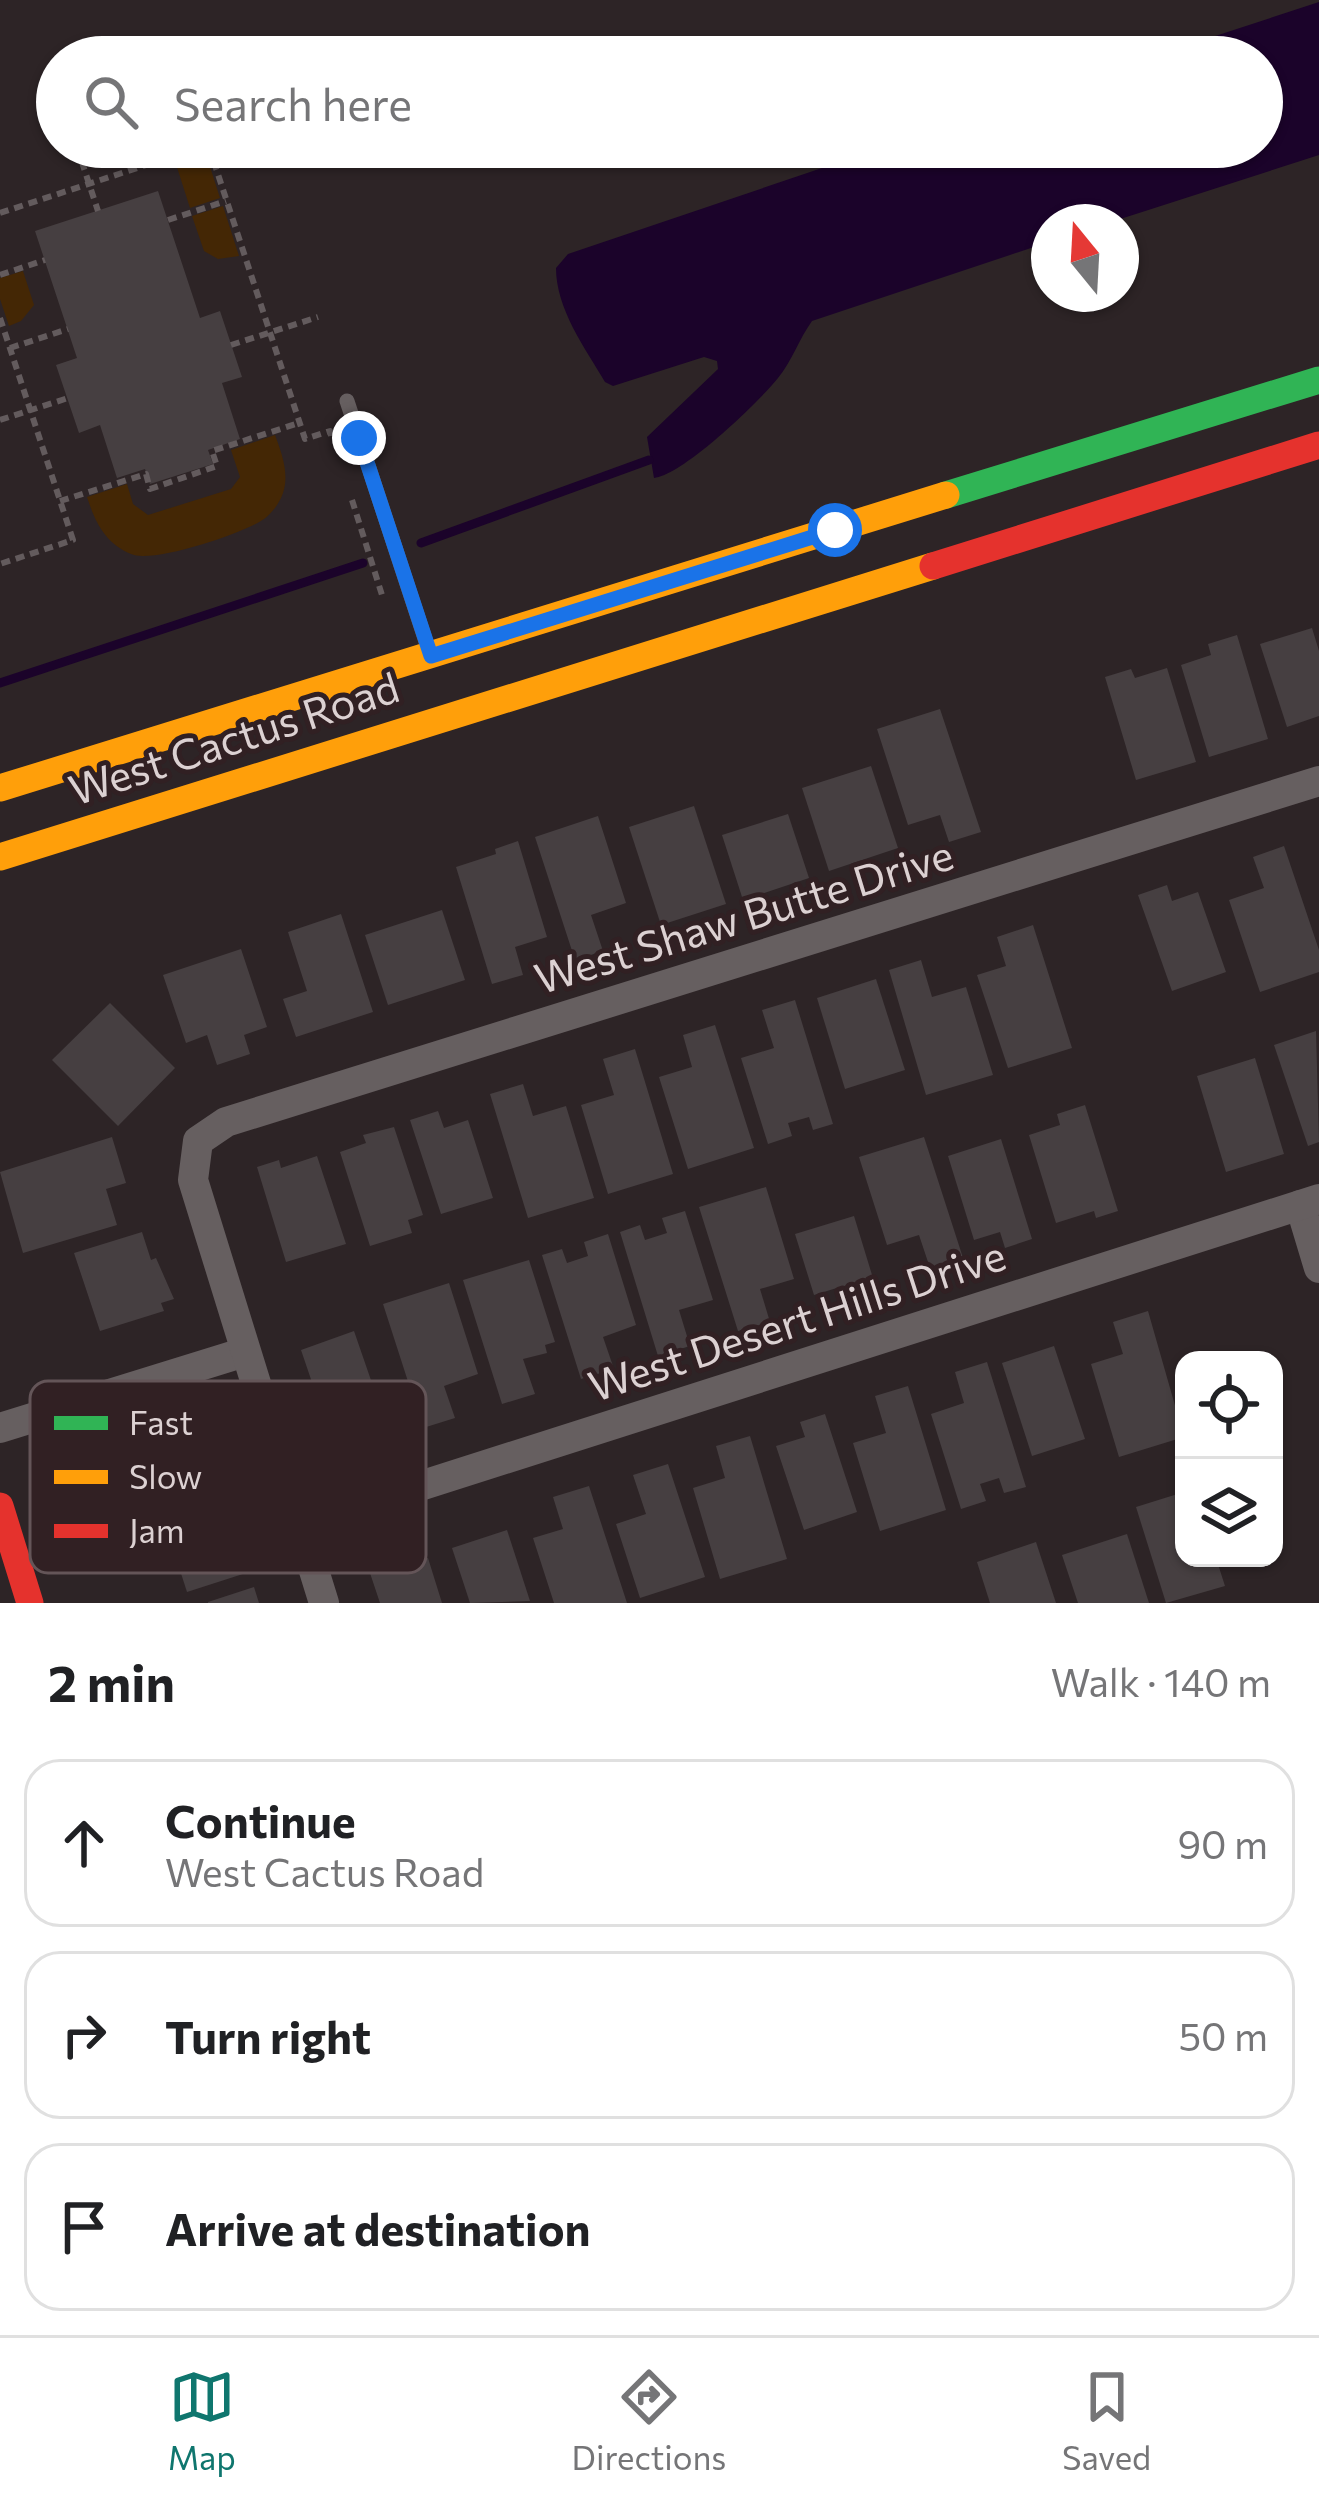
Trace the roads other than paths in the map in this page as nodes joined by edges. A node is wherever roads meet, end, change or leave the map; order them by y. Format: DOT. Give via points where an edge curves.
graph roads {
  1 [pos="1319,380"];
  2 [pos="346,401"];
  3 [pos="1319,445"];
  4 [pos="431,656"];
  5 [pos="1319,781"];
  6 [pos="0,788"];
  7 [pos="0,857"];
  8 [pos="1309,1202"];
  9 [pos="1319,1268"];
  10 [pos="245,1352"];
  11 [pos="152,1381"];
  12 [pos="254,1381"];
  13 [pos="30,1419"];
  14 [pos="0,1428"];
  15 [pos="426,1484"];
  16 [pos="0,1506"];
  17 [pos="315,1573"];
  18 [pos="30,1603"];
  19 [pos="324,1603"];
  1 -- 4 [label="main road, West Cactus Road"];
  2 -- 4 [label="lane"];
  3 -- 7 [label="main road, West Cactus Road"];
  4 -- 6 [label="main road, West Cactus Road"];
  5 -- 10 [label="street, West Shaw Butte Drive" via="226,1122 197,1141 193,1180"];
  8 -- 9 [label="street"];
  8 -- 15 [label="street, West Desert Hills Drive"];
  10 -- 11 [label="street"];
  10 -- 12 [label="street"];
  13 -- 14 [label="street"];
  16 -- 18 [label="main road"];
  17 -- 19 [label="street"];
}
